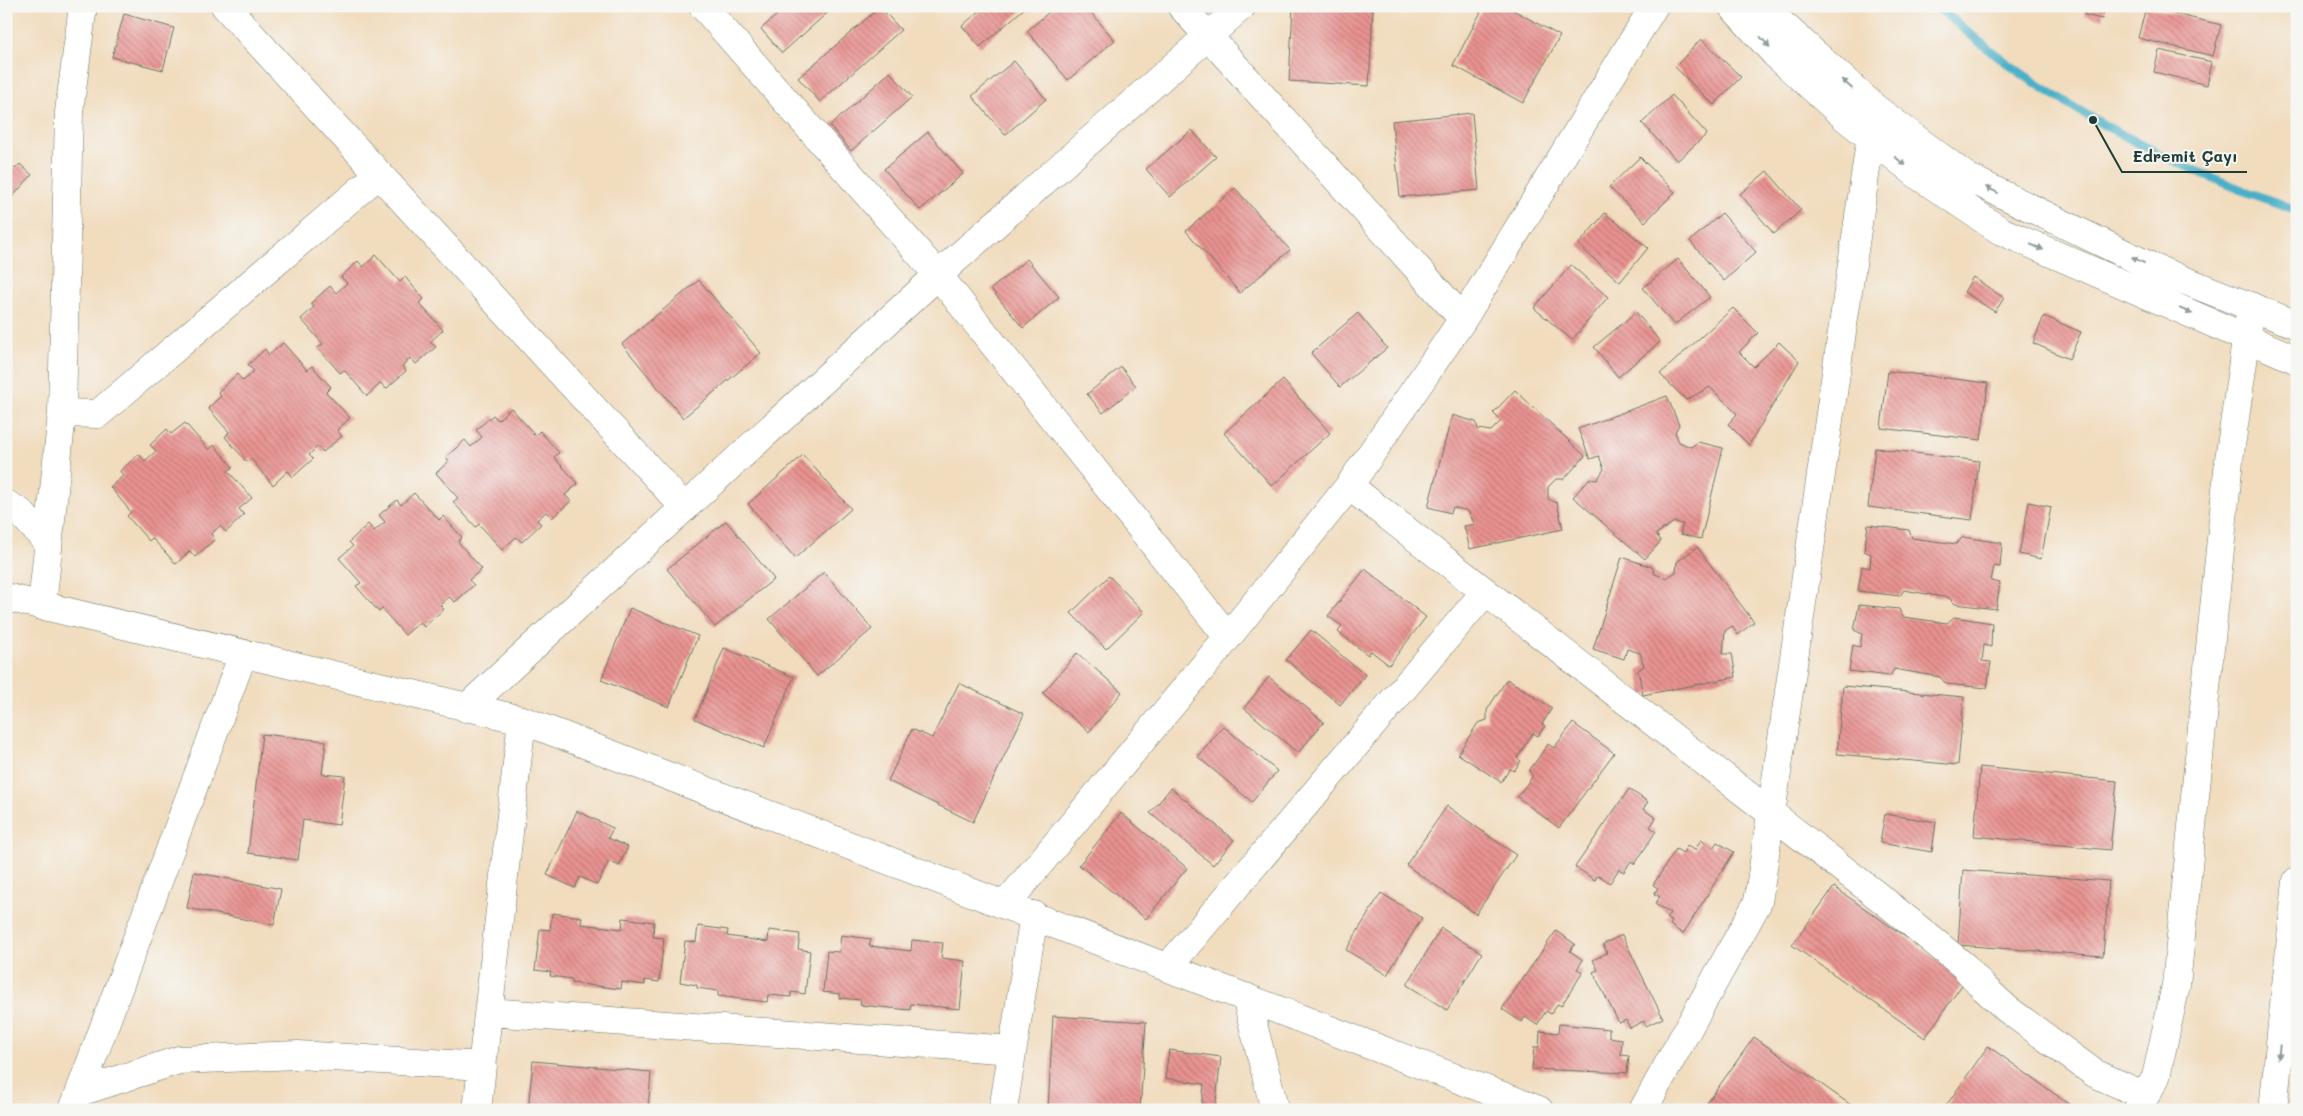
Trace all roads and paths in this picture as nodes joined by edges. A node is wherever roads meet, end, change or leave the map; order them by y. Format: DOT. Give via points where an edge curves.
graph roads {
  1 [pos="83,6"];
  2 [pos="225,6"];
  3 [pos="703,6"];
  4 [pos="1181,6"];
  5 [pos="1242,6"];
  6 [pos="1654,6"];
  7 [pos="1732,6"];
  8 [pos="1762,6"];
  9 [pos="1207,37"];
  10 [pos="1874,108"];
  11 [pos="1870,136"];
  12 [pos="378,174"];
  13 [pos="938,275"];
  14 [pos="2251,306"];
  15 [pos="1463,319"];
  16 [pos="2297,325"];
  17 [pos="2246,337"];
  18 [pos="2297,360"];
  19 [pos="62,413"];
  20 [pos="1349,486"];
  21 [pos="6,504"];
  22 [pos="685,508"];
  23 [pos="48,542"];
  24 [pos="1485,592"];
  25 [pos="6,597"];
  26 [pos="42,606"];
  27 [pos="1228,638"];
  28 [pos="243,654"];
  29 [pos="466,708"];
  30 [pos="522,720"];
  31 [pos="1770,813"];
  32 [pos="2297,881"];
  33 [pos="1006,904"];
  34 [pos="1034,915"];
  35 [pos="1168,967"];
  36 [pos="1246,997"];
  37 [pos="489,1012"];
  38 [pos="1012,1050"];
  39 [pos="483,1066"];
  40 [pos="76,1101"];
  41 [pos="2141,1103"];
  42 [pos="477,1110"];
  43 [pos="1003,1110"];
  44 [pos="1275,1110"];
  45 [pos="1539,1110"];
  46 [pos="1643,1110"];
  47 [pos="2273,1110"];
  1 -- 19 [label="main road" via="69,112"];
  2 -- 12 [label="main road"];
  3 -- 13 [label="main road"];
  4 -- 9 [label="main road"];
  5 -- 9 [label="main road"];
  6 -- 15 [label="main road"];
  7 -- 11 [label="main road, one-way" via="1775,54"];
  10 -- 8 [label="main road, one-way"];
  9 -- 13 [label="main road"];
  9 -- 15 [label="main road"];
  10 -- 11 [label="main road"];
  14 -- 10 [label="main road, one-way" via="2156,269 1967,178"];
  11 -- 17 [label="main road, one-way" via="1919,176 2001,231"];
  11 -- 31 [label="main road"];
  12 -- 19 [label="main road" via="98,414"];
  12 -- 22 [label="main road"];
  13 -- 22 [label="main road"];
  13 -- 27 [label="main road"];
  14 -- 16 [label="main road"];
  14 -- 17 [label="main road"];
  15 -- 20 [label="main road"];
  17 -- 18 [label="main road"];
  17 -- 41 [label="main road" via="2229,460 2176,985 2156,1077"];
  19 -- 23 [label="main road"];
  20 -- 24 [label="main road"];
  20 -- 27 [label="main road"];
  21 -- 23 [label="main road" via="20,512"];
  22 -- 29 [label="main road"];
  23 -- 26 [label="main road"];
  24 -- 31 [label="main road"];
  24 -- 35 [label="main road"];
  25 -- 26 [label="main road"];
  26 -- 28 [label="main road"];
  27 -- 33 [label="main road"];
  28 -- 29 [label="main road"];
  28 -- 40 [label="main road"];
  29 -- 30 [label="main road"];
  30 -- 33 [label="main road"];
  30 -- 37 [label="main road"];
  31 -- 41 [label="main road" via="1964,966 2007,1009 2094,1074"];
  31 -- 46 [label="main road" via="1758,902"];
  32 -- 47 [label="main road, one-way"];
  33 -- 34 [label="main road"];
  34 -- 35 [label="main road"];
  34 -- 38 [label="main road"];
  35 -- 36 [label="main road"];
  36 -- 44 [label="main road"];
  36 -- 45 [label="main road"];
  37 -- 38 [label="main road"];
  37 -- 39 [label="main road"];
  38 -- 43 [label="main road"];
  39 -- 40 [label="main road" via="298,1055 179,1060"];
  39 -- 42 [label="main road"];
}
